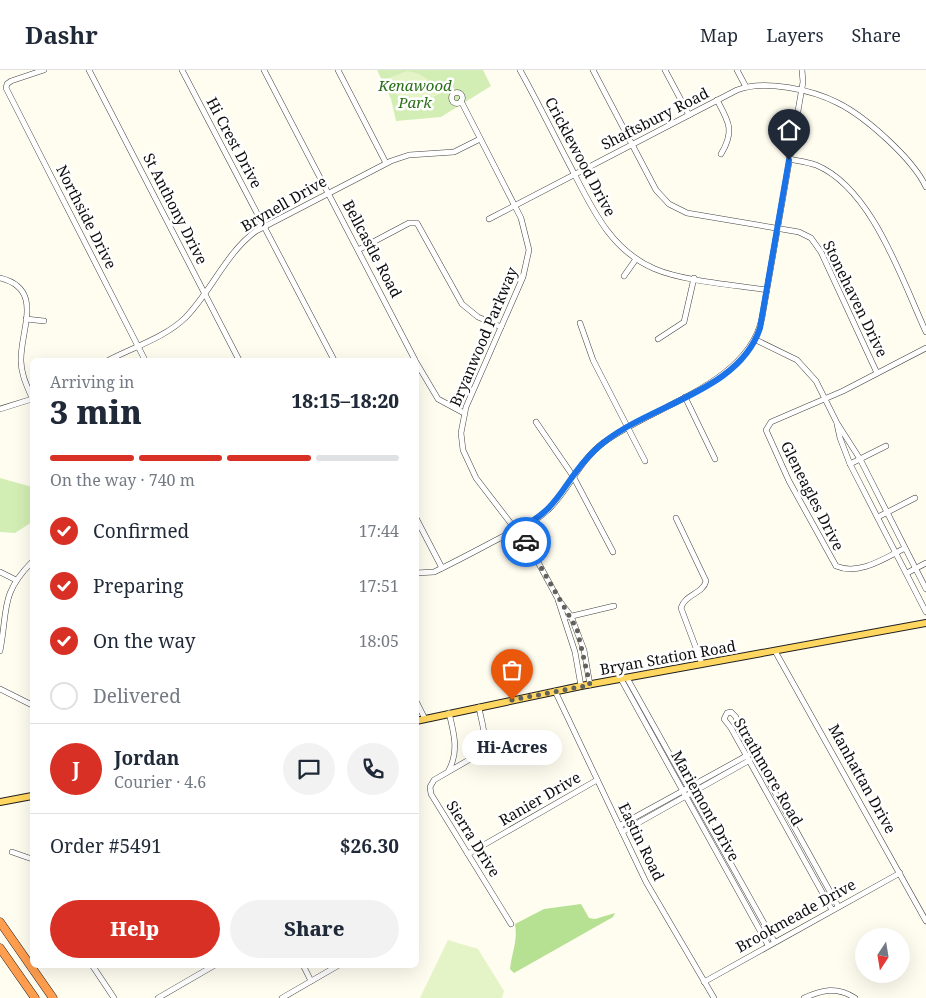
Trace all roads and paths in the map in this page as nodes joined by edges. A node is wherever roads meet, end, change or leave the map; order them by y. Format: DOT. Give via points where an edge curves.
graph roads {
  1 [pos="44,70"];
  2 [pos="89,70"];
  3 [pos="182,70"];
  4 [pos="264,70"];
  5 [pos="338,70"];
  6 [pos="520,70"];
  7 [pos="593,70"];
  8 [pos="665,70"];
  9 [pos="737,70"];
  10 [pos="802,70"];
  11 [pos="746,87"];
  12 [pos="801,91"];
  13 [pos="718,100"];
  14 [pos="461,101"];
  15 [pos="688,115"];
  16 [pos="480,139"];
  17 [pos="631,145"];
  18 [pos="721,154"];
  19 [pos="789,160"];
  20 [pos="386,163"];
  21 [pos="575,174"];
  22 [pos="926,187"];
  23 [pos="328,193"];
  24 [pos="515,206"];
  25 [pos="489,219"];
  26 [pos="264,227"];
  27 [pos="778,228"];
  28 [pos="358,250"];
  29 [pos="636,259"];
  30 [pos="624,276"];
  31 [pos="0,278"];
  32 [pos="694,278"];
  33 [pos="767,290"];
  34 [pos="204,293"];
  35 [pos="26,318"];
  36 [pos="44,322"];
  37 [pos="580,324"];
  38 [pos="501,327"];
  39 [pos="926,332"];
  40 [pos="658,339"];
  41 [pos="756,340"];
  42 [pos="138,346"];
  43 [pos="926,348"];
  44 [pos="113,358"];
  45 [pos="144,358"];
  46 [pos="237,358"];
  47 [pos="333,358"];
  48 [pos="414,358"];
  49 [pos="419,366"];
  50 [pos="877,373"];
  51 [pos="30,392"];
  52 [pos="684,397"];
  53 [pos="825,398"];
  54 [pos="30,399"];
  55 [pos="0,409"];
  56 [pos="464,413"];
  57 [pos="536,422"];
  58 [pos="837,423"];
  59 [pos="628,427"];
  60 [pos="886,446"];
  61 [pos="715,459"];
  62 [pos="860,460"];
  63 [pos="645,461"];
  64 [pos="850,464"];
  65 [pos="573,476"];
  66 [pos="915,498"];
  67 [pos="887,512"];
  68 [pos="878,517"];
  69 [pos="676,518"];
  70 [pos="419,524"];
  71 [pos="516,530"];
  72 [pos="905,548"];
  73 [pos="613,552"];
  74 [pos="896,553"];
  75 [pos="926,563"];
  76 [pos="30,564"];
  77 [pos="442,568"];
  78 [pos="915,568"];
  79 [pos="0,572"];
  80 [pos="419,573"];
  81 [pos="907,573"];
  82 [pos="16,580"];
  83 [pos="926,589"];
  84 [pos="558,599"];
  85 [pos="614,606"];
  86 [pos="926,612"];
  87 [pos="571,616"];
  88 [pos="562,618"];
  89 [pos="926,623"];
  90 [pos="776,651"];
  91 [pos="0,652"];
  92 [pos="702,664"];
  93 [pos="624,679"];
  94 [pos="590,685"];
  95 [pos="581,686"];
  96 [pos="0,689"];
  97 [pos="555,692"];
  98 [pos="30,704"];
  99 [pos="419,707"];
  100 [pos="478,707"];
  101 [pos="449,713"];
  102 [pos="425,719"];
  103 [pos="419,720"];
  104 [pos="754,754"];
  105 [pos="746,755"];
  106 [pos="749,761"];
  107 [pos="449,770"];
  108 [pos="597,780"];
  109 [pos="688,787"];
  110 [pos="682,791"];
  111 [pos="692,793"];
  112 [pos="30,796"];
  113 [pos="685,797"];
  114 [pos="0,802"];
  115 [pos="620,829"];
  116 [pos="12,852"];
  117 [pos="468,854"];
  118 [pos="30,858"];
  119 [pos="900,873"];
  120 [pos="739,879"];
  121 [pos="733,883"];
  122 [pos="838,906"];
  123 [pos="832,910"];
  124 [pos="926,920"];
  125 [pos="0,922"];
  126 [pos="511,924"];
  127 [pos="774,941"];
  128 [pos="768,945"];
  129 [pos="0,948"];
  130 [pos="30,965"];
  131 [pos="32,968"];
  132 [pos="94,968"];
  133 [pos="210,968"];
  134 [pos="305,968"];
  135 [pos="334,968"];
  136 [pos="312,981"];
  137 [pos="704,982"];
  138 [pos="35,998"];
  139 [pos="53,998"];
  140 [pos="114,998"];
  141 [pos="158,998"];
  142 [pos="282,998"];
  143 [pos="714,998"];
  144 [pos="804,998"];
  145 [pos="855,998"];
  1 -- 42 [label="street, Northside Drive" via="6,85"];
  2 -- 34 [label="street, St Anthony Drive"];
  3 -- 26 [label="street, Hi Crest Drive"];
  4 -- 23 [label="street, Bellcastle Road"];
  5 -- 20 [label="street"];
  6 -- 21 [label="street, Cricklewood Drive"];
  7 -- 17 [label="street, Stonehaven Drive"];
  8 -- 15 [label="street"];
  9 -- 11 [label="street"];
  10 -- 12 [label="street"];
  11 -- 12 [label="street, Shaftsbury Road"];
  11 -- 13 [label="street, Shaftsbury Road"];
  12 -- 19 [label="street"];
  12 -- 22 [label="street, Shaftsbury Road" via="828,98 848,108 910,162"];
  13 -- 15 [label="street, Shaftsbury Road"];
  13 -- 18 [label="street" via="730,131"];
  14 -- 16 [label="street, Bryanwood Parkway"];
  15 -- 17 [label="street, Shaftsbury Road"];
  16 -- 20 [label="street, Brynell Drive" via="454,152 409,155"];
  16 -- 24 [label="street, Bryanwood Parkway"];
  17 -- 21 [label="street, Shaftsbury Road"];
  17 -- 27 [label="street, Stonehaven Drive" via="662,199 675,208 696,215"];
  19 -- 27 [label="street"];
  19 -- 39 [label="street" via="822,169 861,202 881,234"];
  20 -- 23 [label="street, Brynell Drive"];
  21 -- 24 [label="street, Shaftsbury Road"];
  21 -- 29 [label="street, Cricklewood Drive" via="605,230"];
  23 -- 26 [label="street, Brynell Drive"];
  23 -- 28 [label="street, Bellcastle Road"];
  24 -- 25 [label="street, Shaftsbury Road"];
  24 -- 38 [label="street, Bryanwood Parkway" via="527,234 528,259"];
  26 -- 34 [label="street, Brynell Drive" via="238,248"];
  26 -- 47 [label="street, Hi Crest Drive"];
  27 -- 33 [label="street"];
  27 -- 50 [label="street, Stonehaven Drive" via="806,234 816,244"];
  28 -- 38 [label="street" via="409,223 417,223 462,304 478,317"];
  28 -- 48 [label="street, Bellcastle Road"];
  29 -- 30 [label="street"];
  29 -- 32 [label="street, Cricklewood Drive" via="657,270"];
  31 -- 35 [label="street" via="11,280 21,288"];
  32 -- 33 [label="street, Cricklewood Drive"];
  32 -- 40 [label="street" via="684,322"];
  33 -- 41 [label="street"];
  34 -- 42 [label="street, Brynell Drive" via="177,324"];
  34 -- 46 [label="street, St Anthony Drive"];
  35 -- 36 [label="street"];
  35 -- 51 [label="street" via="21,365"];
  37 -- 59 [label="street" via="591,355"];
  38 -- 56 [label="street, Bryanwood Parkway"];
  41 -- 52 [label="street" via="731,370"];
  41 -- 53 [label="street" via="797,360 810,372"];
  42 -- 44 [label="street, Brynell Drive"];
  42 -- 45 [label="street, Northside Drive"];
  43 -- 50 [label="street"];
  49 -- 56 [label="street, Bellcastle Road" via="438,399"];
  50 -- 53 [label="street"];
  52 -- 59 [label="street"];
  52 -- 61 [label="street"];
  53 -- 58 [label="street"];
  53 -- 74 [label="street, Gleneagles Drive" via="769,424 767,434 778,460 836,566 858,568"];
  54 -- 55 [label="street"];
  56 -- 71 [label="street, Bryanwood Parkway" via="461,433 466,459 476,478"];
  57 -- 65 [label="street"];
  58 -- 62 [label="street"];
  58 -- 64 [label="street"];
  59 -- 63 [label="street"];
  59 -- 65 [label="street" via="594,450"];
  60 -- 62 [label="street"];
  62 -- 64 [label="street"];
  62 -- 67 [label="street"];
  64 -- 68 [label="street"];
  65 -- 71 [label="street" via="547,512"];
  65 -- 73 [label="street"];
  66 -- 67 [label="street"];
  67 -- 68 [label="street"];
  67 -- 72 [label="street"];
  68 -- 74 [label="street"];
  69 -- 92 [label="street" via="706,581 681,608"];
  70 -- 77 [label="street"];
  71 -- 77 [label="street"];
  71 -- 84 [label="street, Bryanwood Parkway" via="532,551"];
  72 -- 74 [label="street, Gleneagles Drive"];
  72 -- 78 [label="street"];
  74 -- 81 [label="street"];
  75 -- 78 [label="street"];
  76 -- 82 [label="street"];
  77 -- 80 [label="street"];
  78 -- 81 [label="street"];
  78 -- 83 [label="street"];
  79 -- 82 [label="street"];
  81 -- 86 [label="street"];
  82 -- 91 [label="street" via="6,598"];
  84 -- 87 [label="street, Bryanwood Parkway"];
  84 -- 88 [label="street, Bryanwood Parkway"];
  85 -- 87 [label="street"];
  87 -- 88 [label="street"];
  87 -- 94 [label="street, Bryanwood Parkway" via="582,644"];
  88 -- 95 [label="street, Bryanwood Parkway" via="574,646"];
  89 -- 90 [label="main road, Bryan Station Road"];
  90 -- 92 [label="main road, Bryan Station Road"];
  90 -- 119 [label="street, Manhattan Drive"];
  92 -- 93 [label="main road, Bryan Station Road"];
  93 -- 94 [label="main road, Bryan Station Road"];
  93 -- 109 [label="street, Mariemont Drive"];
  93 -- 110 [label="street, Mariemont Drive"];
  94 -- 95 [label="main road, Bryan Station Road"];
  95 -- 97 [label="main road, Bryan Station Road"];
  96 -- 98 [label="street"];
  97 -- 100 [label="main road, Bryan Station Road"];
  97 -- 108 [label="street, Eastin Road"];
  99 -- 102 [label="street"];
  100 -- 101 [label="main road, Bryan Station Road"];
  100 -- 107 [label="street, Sierra Drive" via="484,748"];
  101 -- 102 [label="main road, Bryan Station Road"];
  101 -- 107 [label="street" via="456,744"];
  102 -- 103 [label="main road, Bryan Station Road"];
  104 -- 105 [label="street"];
  104 -- 105 [label="street, Strathmore Road" via="736,717 731,712 727,713 725,722"];
  104 -- 106 [label="street"];
  104 -- 122 [label="street, Strathmore Road"];
  105 -- 106 [label="street, Strathmore Road"];
  105 -- 109 [label="street"];
  106 -- 111 [label="street"];
  106 -- 123 [label="street, Strathmore Road"];
  107 -- 117 [label="street, Sierra Drive" via="432,783 431,794"];
  108 -- 115 [label="street, Eastin Road"];
  108 -- 117 [label="street, Ranier Drive"];
  109 -- 110 [label="street"];
  109 -- 111 [label="street, Mariemont Drive"];
  110 -- 113 [label="street, Mariemont Drive"];
  110 -- 115 [label="street"];
  111 -- 113 [label="street"];
  111 -- 120 [label="street, Mariemont Drive"];
  112 -- 114 [label="main road"];
  113 -- 115 [label="street"];
  113 -- 121 [label="street, Mariemont Drive"];
  115 -- 137 [label="street, Eastin Road" via="646,882"];
  116 -- 118 [label="street"];
  117 -- 126 [label="street, Sierra Drive"];
  119 -- 122 [label="street, Brookmeade Drive"];
  119 -- 124 [label="street, Manhattan Drive"];
  120 -- 121 [label="street"];
  120 -- 127 [label="street, Mariemont Drive"];
  121 -- 128 [label="street, Mariemont Drive"];
  122 -- 123 [label="street, Brookmeade Drive"];
  123 -- 127 [label="street, Brookmeade Drive"];
  125 -- 130 [label="highway"];
  127 -- 128 [label="street, Brookmeade Drive"];
  128 -- 137 [label="street, Brookmeade Drive"];
  129 -- 138 [label="highway"];
  131 -- 139 [label="highway"];
  132 -- 140 [label="street"];
  133 -- 141 [label="street"];
  134 -- 136 [label="street"];
  135 -- 136 [label="street"];
  136 -- 142 [label="street"];
  137 -- 143 [label="street, Eastin Road"];
  144 -- 145 [label="street" via="832,990"];
}
